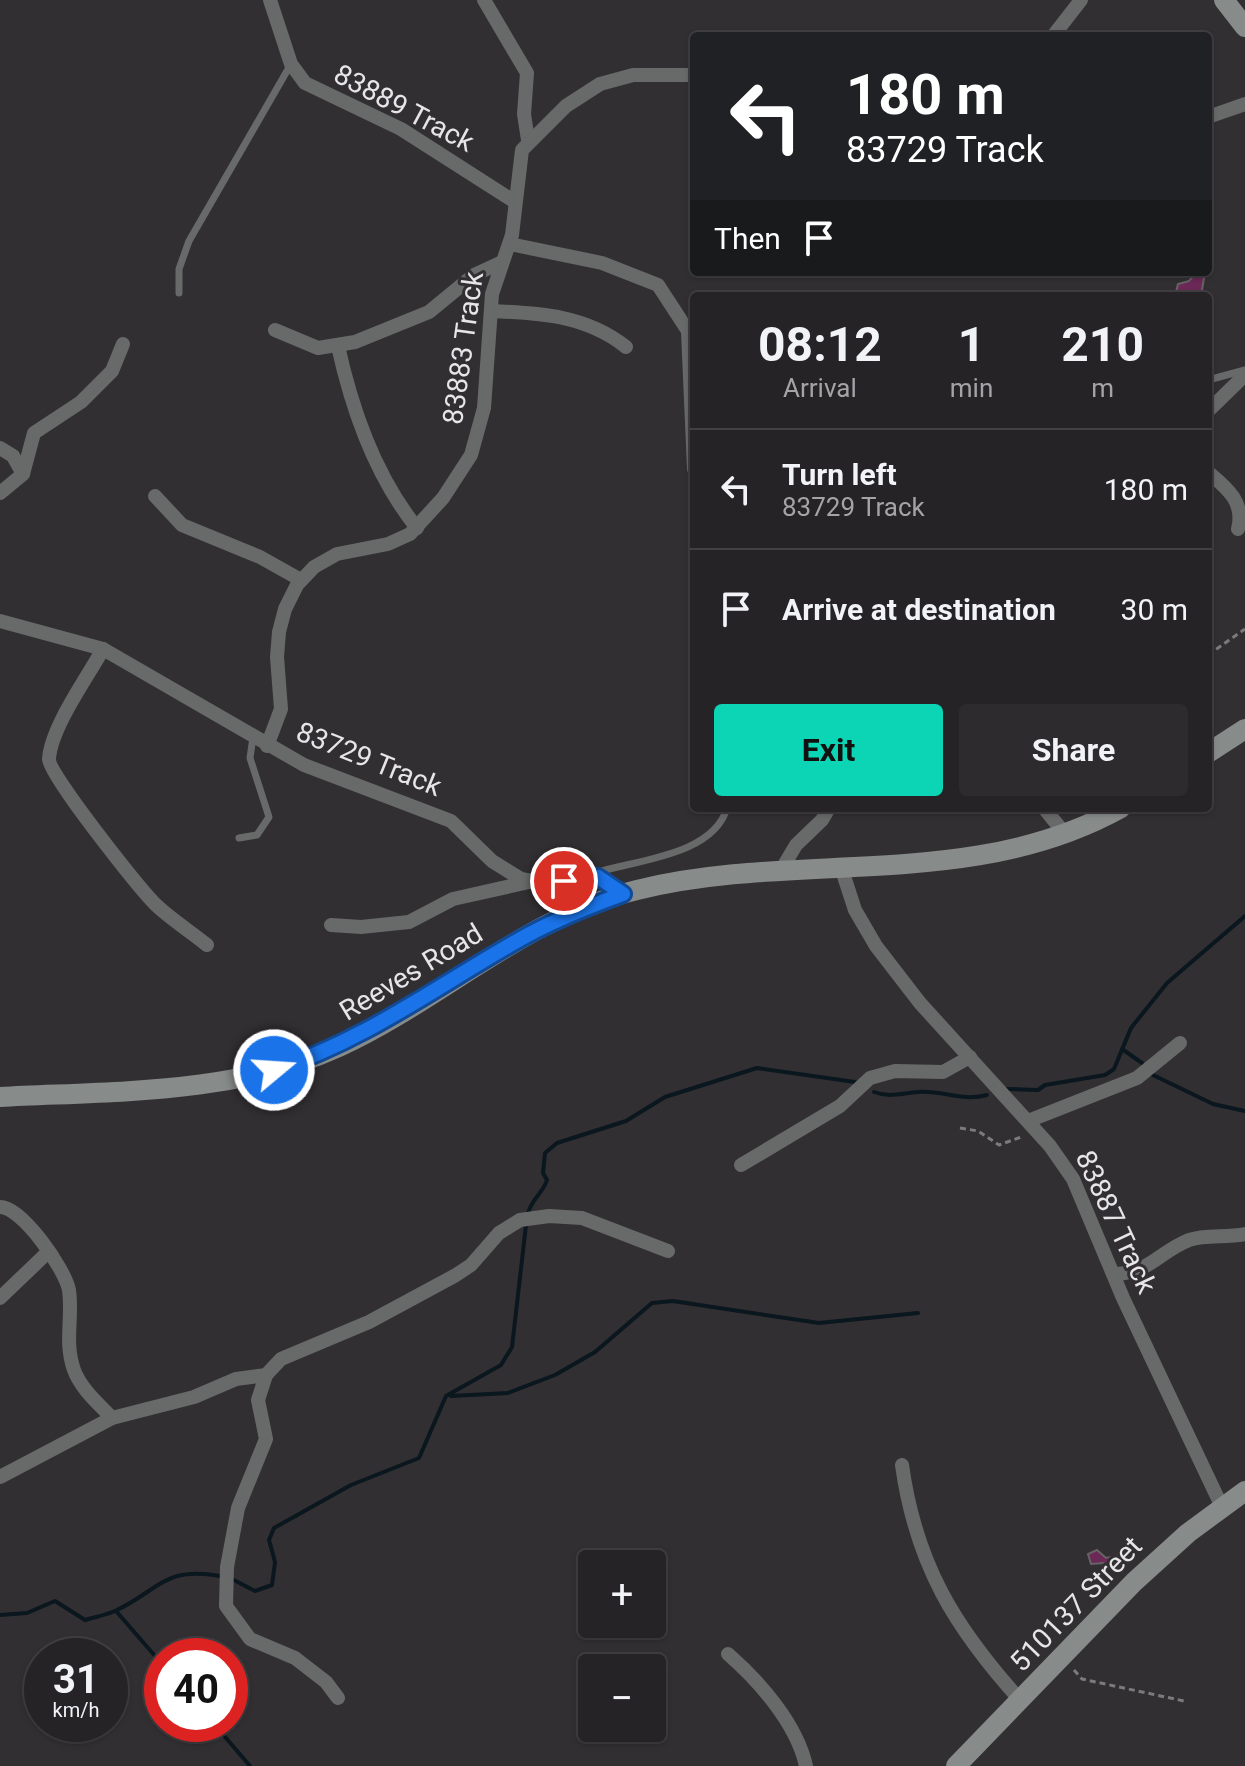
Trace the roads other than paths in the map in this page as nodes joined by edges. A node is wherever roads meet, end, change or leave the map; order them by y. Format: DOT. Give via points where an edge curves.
graph roads {
  1 [pos="270,0"];
  2 [pos="484,0"];
  3 [pos="1081,0"];
  4 [pos="1056,32"];
  5 [pos="291,64"];
  6 [pos="690,75"];
  7 [pos="1245,104"];
  8 [pos="1212,116"];
  9 [pos="528,140"];
  10 [pos="515,202"];
  11 [pos="510,244"];
  12 [pos="502,262"];
  13 [pos="179,293"];
  14 [pos="491,311"];
  15 [pos="275,330"];
  16 [pos="123,344"];
  17 [pos="338,346"];
  18 [pos="626,347"];
  19 [pos="1245,372"];
  20 [pos="690,377"];
  21 [pos="1212,379"];
  22 [pos="1212,407"];
  23 [pos="0,448"];
  24 [pos="23,474"];
  25 [pos="1212,476"];
  26 [pos="0,493"];
  27 [pos="155,496"];
  28 [pos="417,528"];
  29 [pos="1238,529"];
  30 [pos="301,580"];
  31 [pos="0,621"];
  32 [pos="103,649"];
  33 [pos="1245,729"];
  34 [pos="253,737"];
  35 [pos="267,746"];
  36 [pos="1212,750"];
  37 [pos="725,812"];
  38 [pos="827,812"];
  39 [pos="1047,812"];
  40 [pos="1112,812"];
  41 [pos="1065,834"];
  42 [pos="239,838"];
  43 [pos="842,870"];
  44 [pos="780,872"];
  45 [pos="581,877"];
  46 [pos="529,882"];
  47 [pos="623,894"];
  48 [pos="331,925"];
  49 [pos="207,945"];
  50 [pos="1180,1043"];
  51 [pos="970,1057"];
  52 [pos="0,1097"];
  53 [pos="1031,1125"];
  54 [pos="741,1165"];
  55 [pos="0,1207"];
  56 [pos="1245,1234"];
  57 [pos="668,1251"];
  58 [pos="48,1252"];
  59 [pos="1116,1274"];
  60 [pos="0,1298"];
  61 [pos="266,1375"];
  62 [pos="112,1418"];
  63 [pos="902,1465"];
  64 [pos="0,1477"];
  65 [pos="1245,1491"];
  66 [pos="1222,1507"];
  67 [pos="728,1654"];
  68 [pos="338,1698"];
  69 [pos="1021,1701"];
  70 [pos="806,1766"];
  71 [pos="956,1766"];
  1 -- 5 [label="street, 83889 Track"];
  2 -- 9 [label="street" via="527,73"];
  3 -- 4 [label="street"];
  5 -- 10 [label="street, 83889 Track" via="312,88 401,129"];
  5 -- 13 [label="lane" via="189,241 179,269"];
  6 -- 9 [label="street" via="633,75 600,84"];
  7 -- 8 [label="street"];
  9 -- 10 [label="street, 83883 Track" via="518,159"];
  10 -- 11 [label="street, 83883 Track"];
  11 -- 12 [label="street, 83883 Track"];
  11 -- 20 [label="street" via="602,263 658,285 688,331"];
  12 -- 14 [label="street, 83883 Track"];
  12 -- 17 [label="street" via="474,275 429,312"];
  14 -- 18 [label="street" via="556,315 597,328"];
  14 -- 28 [label="street, 83883 Track" via="479,433 463,470"];
  15 -- 17 [label="street" via="318,348"];
  16 -- 24 [label="street" via="108,375 81,402 34,433"];
  17 -- 28 [label="street" via="354,411 401,509"];
  19 -- 21 [label="lane"];
  19 -- 22 [label="street"];
  23 -- 24 [label="street" via="13,456"];
  24 -- 26 [label="street"];
  25 -- 29 [label="street" via="1242,505"];
  27 -- 30 [label="street" via="182,525"];
  28 -- 30 [label="street, 83883 Track" via="388,544 337,554"];
  30 -- 35 [label="street, 83883 Track" via="279,632 281,709"];
  31 -- 32 [label="street, 83729 Track"];
  32 -- 34 [label="street, 83729 Track"];
  32 -- 49 [label="street" via="57,733 50,767 71,802 154,903"];
  33 -- 36 [label="street"];
  34 -- 35 [label="street, 83729 Track"];
  34 -- 42 [label="lane" via="250,758 269,817 257,835"];
  35 -- 46 [label="street, 83729 Track" via="451,821 501,868"];
  37 -- 45 [label="lane" via="719,825 694,843"];
  38 -- 44 [label="street"];
  39 -- 41 [label="street"];
  40 -- 41 [label="street, Reeves Road"];
  41 -- 43 [label="street, Reeves Road" via="975,858"];
  43 -- 44 [label="street, Reeves Road"];
  43 -- 51 [label="street, 83887 Track" via="855,910 876,946"];
  44 -- 47 [label="street, Reeves Road" via="706,878"];
  45 -- 46 [label="street"];
  45 -- 47 [label="street" via="598,877"];
  46 -- 48 [label="street" via="453,899 409,922"];
  47 -- 52 [label="street, Reeves Road" via="540,928 372,1030 298,1062 208,1083"];
  50 -- 53 [label="street" via="1137,1078"];
  51 -- 53 [label="street, 83887 Track"];
  51 -- 54 [label="street" via="943,1072 895,1071 870,1078 840,1106"];
  53 -- 59 [label="street, 83887 Track" via="1073,1179"];
  55 -- 58 [label="street" via="18,1214"];
  56 -- 59 [label="street" via="1192,1239 1145,1269"];
  57 -- 61 [label="street" via="582,1218 520,1220 456,1275 369,1322 281,1359"];
  58 -- 60 [label="street"];
  58 -- 62 [label="street" via="68,1288 66,1342 74,1371"];
  59 -- 66 [label="street, 83887 Track"];
  61 -- 62 [label="street" via="236,1379 194,1397"];
  61 -- 68 [label="street" via="258,1400 266,1439 238,1508 226,1606 250,1639 295,1658"];
  62 -- 64 [label="street"];
  63 -- 69 [label="street" via="933,1580 959,1626"];
  65 -- 66 [label="street, 510137 Street"];
  66 -- 69 [label="street, 510137 Street" via="1134,1582"];
  67 -- 70 [label="street" via="785,1721"];
  69 -- 71 [label="street, 510137 Street"];
}
